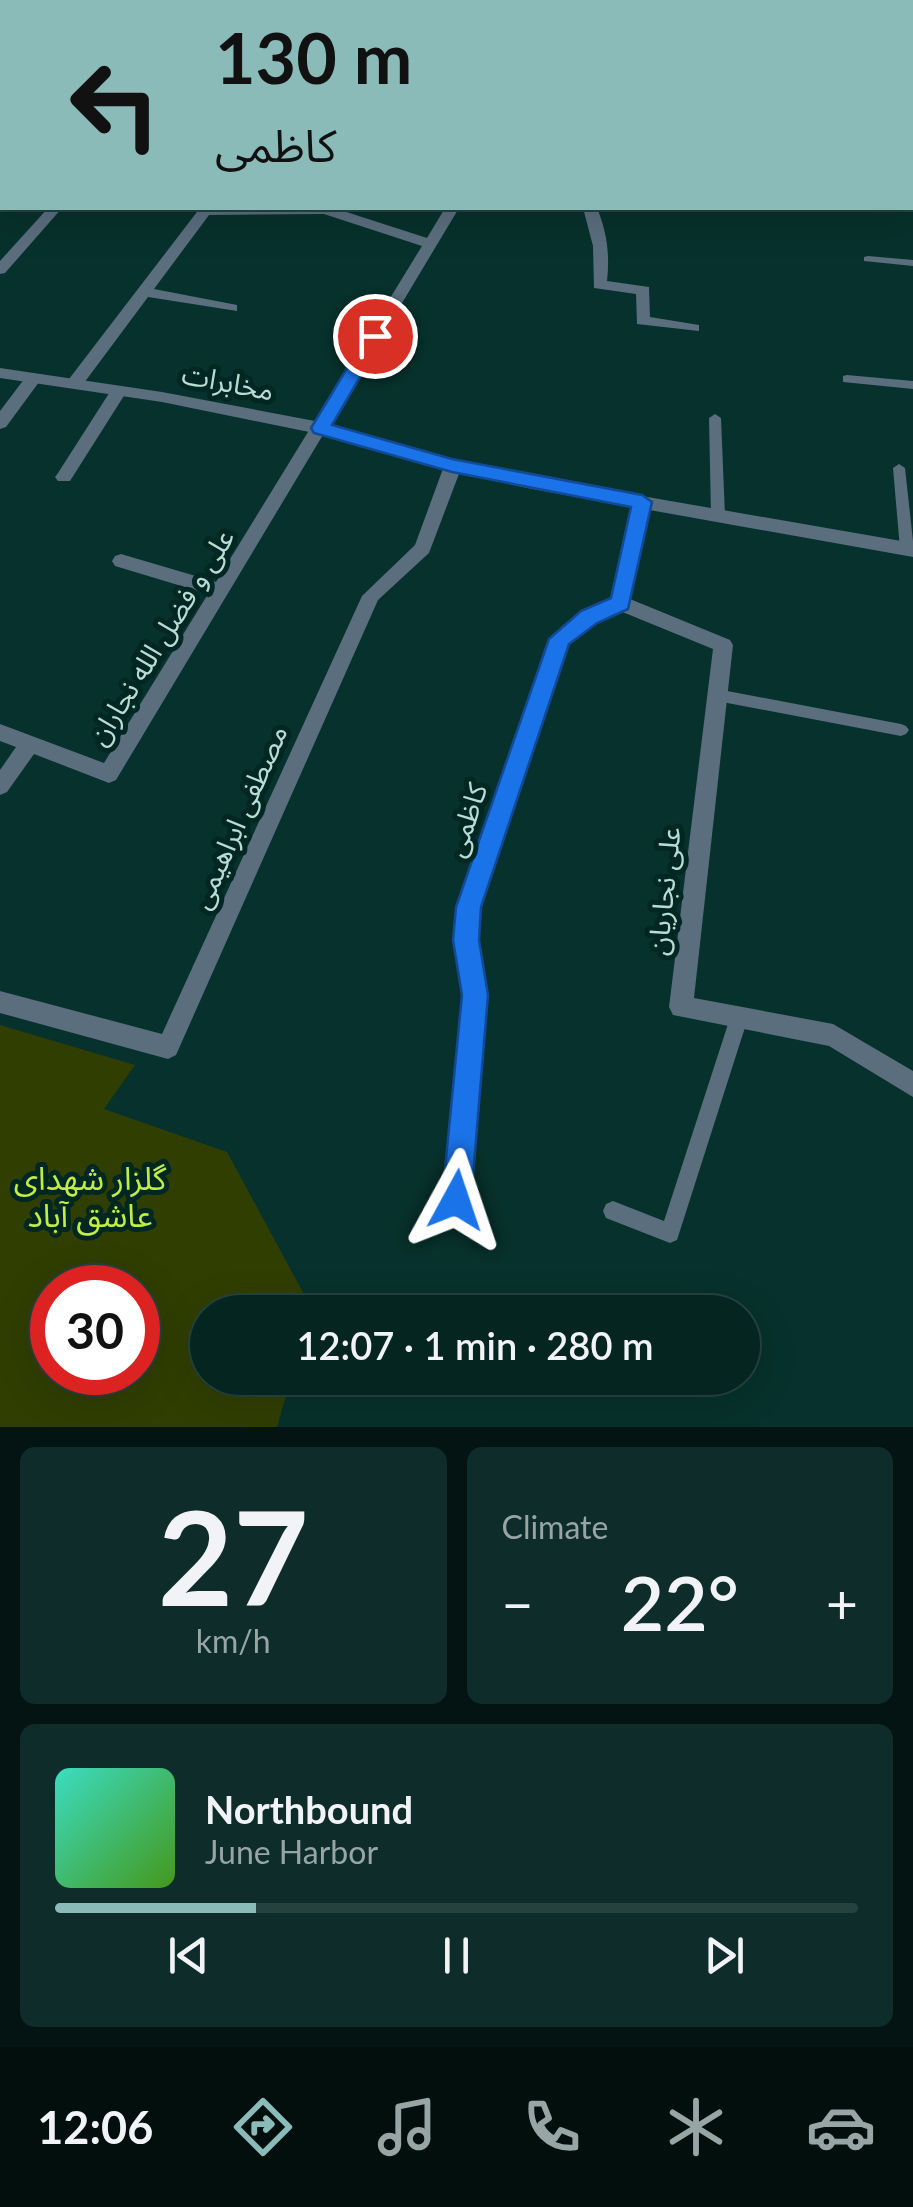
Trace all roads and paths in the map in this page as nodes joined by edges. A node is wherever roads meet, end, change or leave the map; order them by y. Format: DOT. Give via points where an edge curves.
graph roads {
  1 [pos="53,210"];
  2 [pos="263,210"];
  3 [pos="324,210"];
  4 [pos="451,210"];
  5 [pos="591,210"];
  6 [pos="430,244"];
  7 [pos="868,260"];
  8 [pos="913,263"];
  9 [pos="0,270"];
  10 [pos="144,292"];
  11 [pos="232,308"];
  12 [pos="694,328"];
  13 [pos="0,373"];
  14 [pos="34,378"];
  15 [pos="847,379"];
  16 [pos="75,383"];
  17 [pos="913,385"];
  18 [pos="118,391"];
  19 [pos="714,418"];
  20 [pos="0,422"];
  21 [pos="320,428"];
  22 [pos="452,466"];
  23 [pos="899,468"];
  24 [pos="64,477"];
  25 [pos="642,502"];
  26 [pos="718,516"];
  27 [pos="910,550"];
  28 [pos="121,561"];
  29 [pos="222,592"];
  30 [pos="620,603"];
  31 [pos="717,695"];
  32 [pos="901,730"];
  33 [pos="0,732"];
  34 [pos="30,744"];
  35 [pos="0,786"];
  36 [pos="0,1002"];
  37 [pos="740,1018"];
  38 [pos="913,1085"];
  39 [pos="456,1200"];
  40 [pos="613,1211"];
  1 -- 9 [label="street"];
  2 -- 10 [label="street" via="205,211"];
  3 -- 6 [label="street"];
  4 -- 6 [label="street, علی و فضل الله نجاران"];
  5 -- 12 [label="street" via="603,256 598,285 644,290 642,320"];
  6 -- 21 [label="street, علی و فضل الله نجاران"];
  7 -- 8 [label="lane"];
  10 -- 11 [label="street"];
  10 -- 16 [label="street"];
  13 -- 14 [label="street, مخابرات"];
  14 -- 16 [label="street, مخابرات"];
  14 -- 20 [label="street"];
  15 -- 17 [label="lane"];
  16 -- 18 [label="street, مخابرات"];
  18 -- 21 [label="street, مخابرات"];
  18 -- 24 [label="street"];
  19 -- 26 [label="lane"];
  21 -- 22 [label="street, مخابرات"];
  21 -- 29 [label="street, علی و فضل الله نجاران"];
  22 -- 25 [label="street, مخابرات"];
  22 -- 36 [label="street, مصطفی ابراهیمی" via="423,548 372,596 168,1048"];
  23 -- 27 [label="lane"];
  25 -- 26 [label="street, مخابرات"];
  25 -- 30 [label="street"];
  26 -- 27 [label="street, مخابرات"];
  28 -- 29 [label="street"];
  29 -- 34 [label="street, علی و فضل الله نجاران" via="109,774"];
  30 -- 31 [label="street, علی نجاریان" via="723,645"];
  30 -- 39 [label="street, کاظمی" via="560,639 468,907 475,995"];
  31 -- 32 [label="lane"];
  31 -- 37 [label="street, علی نجاریان" via="681,1007"];
  33 -- 34 [label="street, علی و فضل الله نجاران"];
  34 -- 35 [label="street"];
  37 -- 38 [label="street, علی نجاریان" via="833,1035"];
  37 -- 40 [label="lane" via="670,1233"];
}
